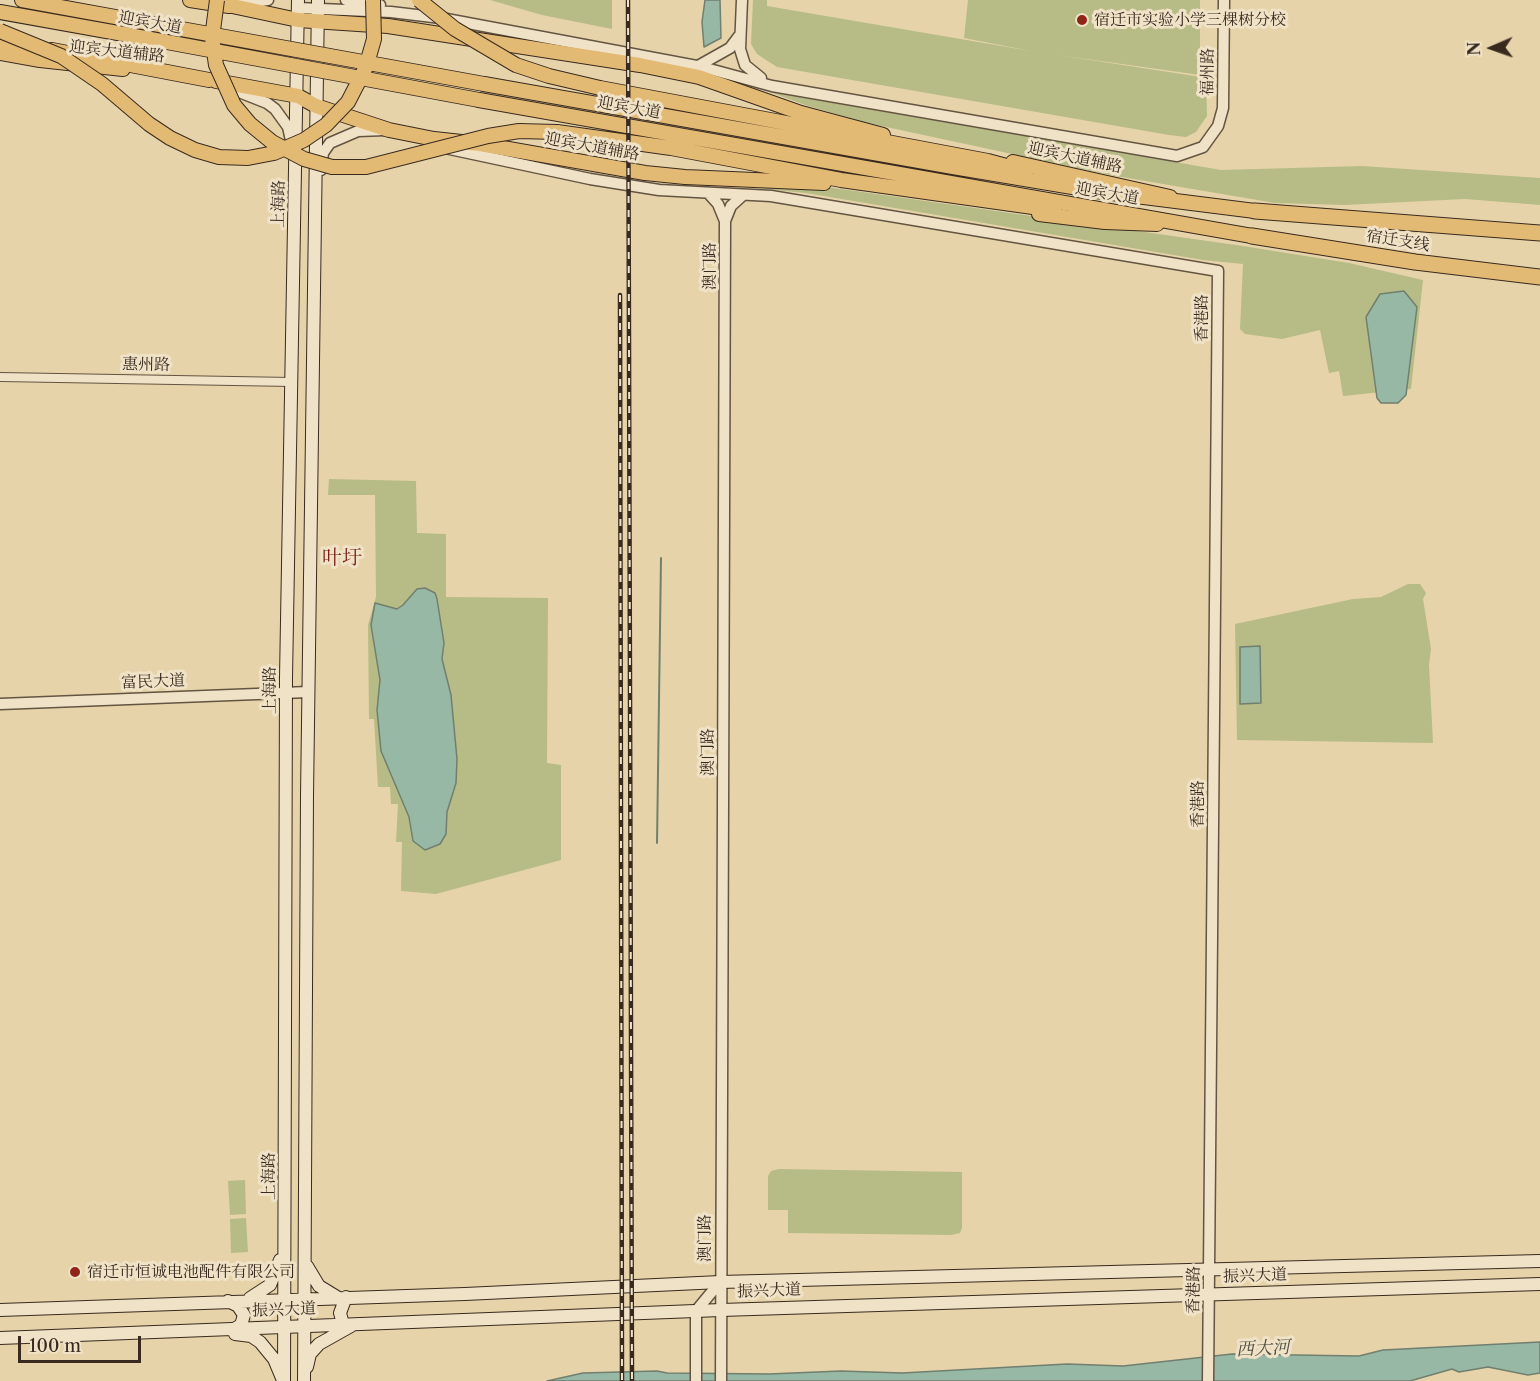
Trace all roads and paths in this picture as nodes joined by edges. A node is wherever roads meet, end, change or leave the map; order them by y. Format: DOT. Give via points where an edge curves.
graph roads {
  1 [pos="22,0"];
  2 [pos="190,0"];
  3 [pos="211,0"];
  4 [pos="268,0"];
  5 [pos="346,0"];
  6 [pos="373,0"];
  7 [pos="419,0"];
  8 [pos="742,0"];
  9 [pos="1224,0"];
  10 [pos="223,3"];
  11 [pos="298,9"];
  12 [pos="317,10"];
  13 [pos="0,12"];
  14 [pos="506,30"];
  15 [pos="0,31"];
  16 [pos="739,36"];
  17 [pos="0,41"];
  18 [pos="0,53"];
  19 [pos="698,66"];
  20 [pos="209,80"];
  21 [pos="772,86"];
  22 [pos="298,96"];
  23 [pos="316,106"];
  24 [pos="389,130"];
  25 [pos="1096,191"];
  26 [pos="708,193"];
  27 [pos="742,196"];
  28 [pos="1194,204"];
  29 [pos="1255,211"];
  30 [pos="725,221"];
  31 [pos="1187,225"];
  32 [pos="1540,233"];
  33 [pos="1252,236"];
  34 [pos="294,256"];
  35 [pos="314,256"];
  36 [pos="1540,277"];
  37 [pos="0,377"];
  38 [pos="292,382"];
  39 [pos="309,597"];
  40 [pos="288,600"];
  41 [pos="286,692"];
  42 [pos="308,692"];
  43 [pos="0,704"];
  44 [pos="307,795"];
  45 [pos="286,799"];
  46 [pos="285,1241"];
  47 [pos="1540,1261"];
  48 [pos="305,1262"];
  49 [pos="285,1266"];
  50 [pos="1210,1270"];
  51 [pos="720,1282"];
  52 [pos="1540,1284"];
  53 [pos="1209,1293"];
  54 [pos="305,1298"];
  55 [pos="342,1298"];
  56 [pos="284,1299"];
  57 [pos="245,1300"];
  58 [pos="228,1301"];
  59 [pos="0,1310"];
  60 [pos="721,1310"];
  61 [pos="696,1311"];
  62 [pos="343,1324"];
  63 [pos="356,1324"];
  64 [pos="304,1326"];
  65 [pos="284,1327"];
  66 [pos="234,1329"];
  67 [pos="201,1330"];
  68 [pos="0,1338"];
  69 [pos="284,1366"];
  70 [pos="304,1379"];
  71 [pos="284,1381"];
  72 [pos="696,1381"];
  73 [pos="721,1381"];
  74 [pos="1208,1381"];
  1 -- 25 [label="main road, 迎宾大道, bridge"];
  2 -- 10 [label="main road"];
  3 -- 10 [label="main road, 迎宾大道辅路"];
  4 -- 10 [label="street"];
  5 -- 14 [label="street" via="449,14"];
  6 -- 15 [label="main road, bridge" via="374,39 366,68 348,102 326,125 304,140 274,153 248,158 195,150 170,138 61,56"];
  7 -- 25 [label="main road, bridge" via="454,30 516,65 549,76 988,161"];
  8 -- 16 [label="street"];
  9 -- 21 [label="street, 福州路" via="1222,108 1211,138 1194,151 1177,156"];
  10 -- 11 [label="main road, 迎宾大道辅路"];
  10 -- 31 [label="main road, bridge" via="213,38 216,65 234,105 272,142 304,159 332,167 366,167 519,131 557,132 1011,205"];
  11 -- 12 [label="main road, 迎宾大道辅路"];
  11 -- 22 [label="main road, 上海路"];
  12 -- 14 [label="street" via="401,13"];
  12 -- 23 [label="main road"];
  12 -- 28 [label="main road, 迎宾大道辅路" via="388,26 640,64 699,77 801,113 870,132 1149,190"];
  13 -- 31 [label="main road, 迎宾大道, bridge"];
  14 -- 19 [label="street, 福州路"];
  16 -- 19 [label="street" via="730,48"];
  16 -- 21 [label="street" via="745,65"];
  17 -- 20 [label="main road"];
  18 -- 20 [label="main road, 迎宾大道辅路"];
  19 -- 21 [label="street, 福州路"];
  20 -- 22 [label="main road, 迎宾大道辅路"];
  20 -- 34 [label="street" via="267,103 288,127 292,139"];
  22 -- 23 [label="main road, 迎宾大道辅路"];
  22 -- 34 [label="main road, 上海路"];
  23 -- 24 [label="main road, 迎宾大道辅路"];
  23 -- 35 [label="main road"];
  24 -- 26 [label="street" via="424,143 590,179"];
  24 -- 31 [label="main road, 迎宾大道辅路" via="655,174 808,180 1034,214"];
  24 -- 35 [label="street" via="342,136 323,153"];
  25 -- 28 [label="main road, 迎宾大道"];
  26 -- 27 [label="street"];
  26 -- 30 [label="street"];
  27 -- 30 [label="street" via="731,206"];
  27 -- 50 [label="street, 香港路" via="771,196 1218,271"];
  28 -- 29 [label="main road, 迎宾大道"];
  29 -- 32 [label="highway, 宿迁支线"];
  30 -- 51 [label="street, 澳门路"];
  31 -- 33 [label="main road, 迎宾大道"];
  33 -- 36 [label="highway, 宿迁支线"];
  34 -- 38 [label="main road, 上海路"];
  35 -- 39 [label="main road"];
  37 -- 38 [label="street, 惠州路"];
  38 -- 40 [label="main road, 上海路"];
  39 -- 40 [label="main road" via="298,603"];
  39 -- 42 [label="main road"];
  40 -- 41 [label="main road, 上海路"];
  41 -- 42 [label="street, 富民大道"];
  41 -- 43 [label="street, 富民大道"];
  41 -- 45 [label="main road, 上海路"];
  42 -- 44 [label="main road"];
  44 -- 45 [label="main road" via="294,789"];
  44 -- 48 [label="main road"];
  45 -- 46 [label="main road, 上海路"];
  46 -- 49 [label="main road, 上海路"];
  46 -- 57 [label="main road" via="270,1285"];
  47 -- 50 [label="main road, 振兴大道"];
  48 -- 49 [label="main road" via="295,1270"];
  48 -- 54 [label="main road"];
  48 -- 55 [label="main road" via="319,1286"];
  49 -- 56 [label="main road, 上海路"];
  50 -- 51 [label="main road, 振兴大道"];
  50 -- 53 [label="street, 香港路"];
  51 -- 55 [label="main road, 振兴大道"];
  51 -- 60 [label="street, 澳门路"];
  51 -- 61 [label="street, 澳门路"];
  52 -- 53 [label="main road, 振兴大道"];
  53 -- 60 [label="main road, 振兴大道"];
  53 -- 74 [label="street, 香港路"];
  54 -- 55 [label="main road, 振兴大道"];
  54 -- 56 [label="main road, 振兴大道"];
  54 -- 64 [label="main road"];
  55 -- 62 [label="main road"];
  56 -- 57 [label="main road, 振兴大道"];
  56 -- 65 [label="main road, 上海路"];
  57 -- 58 [label="main road, 振兴大道"];
  58 -- 59 [label="main road, 振兴大道"];
  58 -- 66 [label="main road" via="244,1315 241,1325"];
  60 -- 61 [label="main road, 振兴大道"];
  60 -- 73 [label="street, 澳门路"];
  61 -- 63 [label="main road, 振兴大道"];
  61 -- 72 [label="street"];
  62 -- 63 [label="main road, 振兴大道"];
  62 -- 64 [label="main road, 振兴大道"];
  63 -- 70 [label="main road" via="319,1344 310,1354"];
  64 -- 65 [label="main road, 振兴大道"];
  64 -- 70 [label="main road"];
  65 -- 66 [label="main road, 振兴大道"];
  65 -- 69 [label="main road, 上海路"];
  66 -- 67 [label="main road, 振兴大道"];
  67 -- 68 [label="main road, 振兴大道"];
  67 -- 71 [label="main road" via="251,1336 274,1359"];
  69 -- 70 [label="main road" via="298,1366"];
  69 -- 71 [label="main road, 上海路"];
}
